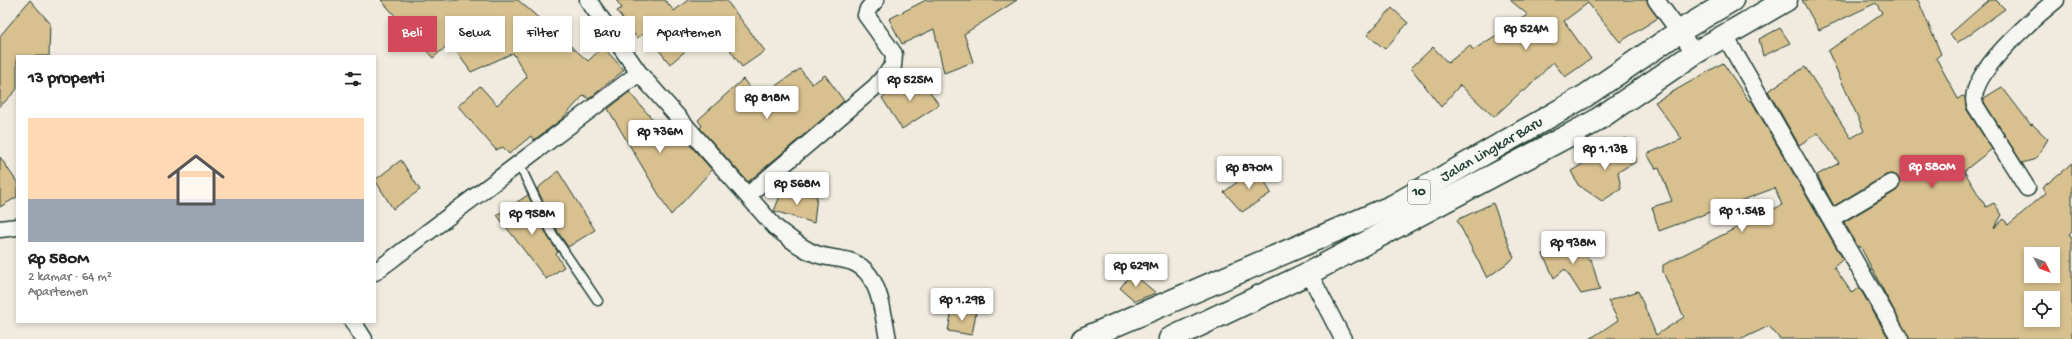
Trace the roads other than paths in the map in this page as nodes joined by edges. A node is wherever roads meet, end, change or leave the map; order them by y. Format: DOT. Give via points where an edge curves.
graph roads {
  1 [pos="588,0"];
  2 [pos="876,0"];
  3 [pos="1656,0"];
  4 [pos="1732,0"];
  5 [pos="1786,0"];
  6 [pos="2056,0"];
  7 [pos="1680,31"];
  8 [pos="1725,36"];
  9 [pos="1695,53"];
  10 [pos="639,73"];
  11 [pos="519,164"];
  12 [pos="1891,182"];
  13 [pos="2027,188"];
  14 [pos="748,195"];
  15 [pos="1832,218"];
  16 [pos="16,227"];
  17 [pos="0,229"];
  18 [pos="376,271"];
  19 [pos="1309,273"];
  20 [pos="598,301"];
  21 [pos="354,323"];
  22 [pos="364,339"];
  23 [pos="888,339"];
  24 [pos="1083,339"];
  25 [pos="1170,339"];
  26 [pos="1343,339"];
  27 [pos="1900,339"];
  1 -- 10 [label="street"];
  2 -- 14 [label="street" via="866,15 894,54 893,66 876,86"];
  3 -- 7 [label="street"];
  4 -- 7 [label="highway, Jalan Lingkar Baru / 10"];
  5 -- 8 [label="highway, Jalan Lingkar Baru / 10"];
  6 -- 13 [label="street" via="2009,42 1986,71 1974,97 1975,106"];
  7 -- 9 [label="street"];
  7 -- 24 [label="highway, Jalan Lingkar Baru / 10" via="1585,96 1394,206"];
  8 -- 9 [label="highway, Jalan Lingkar Baru / 10"];
  8 -- 15 [label="street"];
  9 -- 19 [label="highway, Jalan Lingkar Baru / 10" via="1594,122"];
  10 -- 11 [label="street"];
  10 -- 14 [label="street"];
  11 -- 18 [label="street"];
  11 -- 20 [label="lane" via="553,235"];
  12 -- 15 [label="street"];
  14 -- 23 [label="street" via="775,227 800,246 818,255 858,264 869,275 876,289"];
  15 -- 27 [label="street"];
  16 -- 17 [label="street"];
  19 -- 25 [label="highway, Jalan Lingkar Baru / 10"];
  19 -- 26 [label="street"];
  21 -- 22 [label="street"];
}
